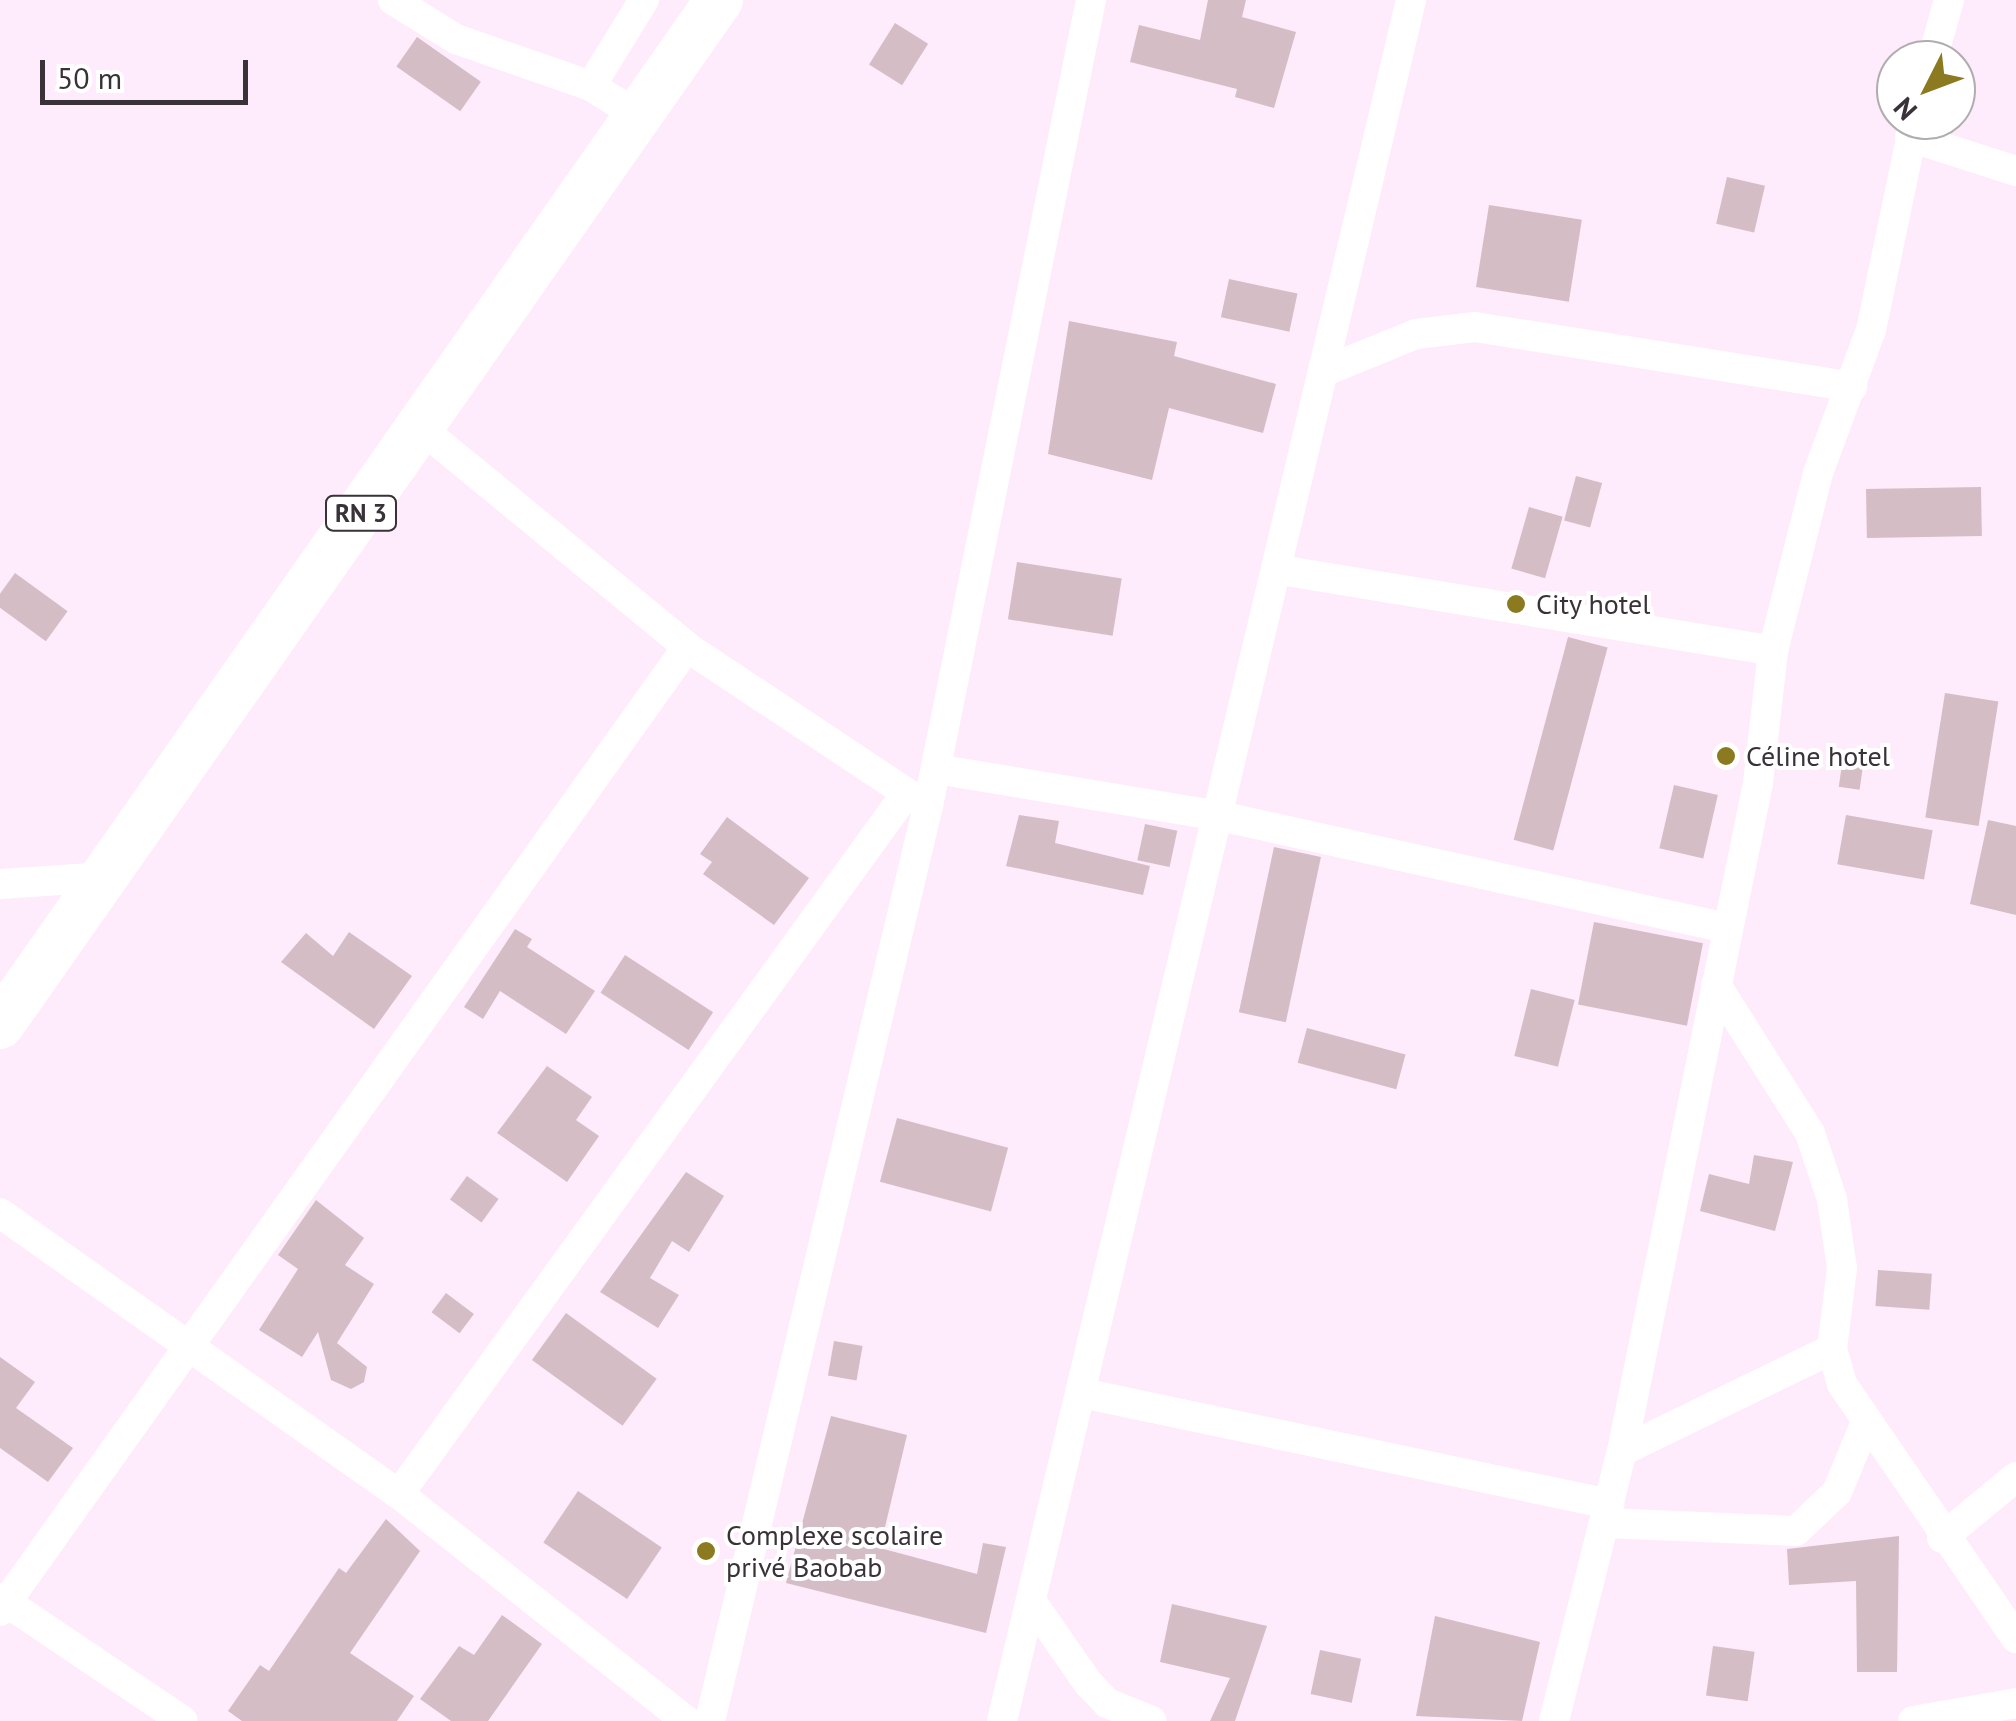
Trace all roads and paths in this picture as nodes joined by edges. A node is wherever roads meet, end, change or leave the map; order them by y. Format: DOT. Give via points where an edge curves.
graph roads {
  1 [pos="393,0"];
  2 [pos="644,0"];
  3 [pos="719,0"];
  4 [pos="1091,0"];
  5 [pos="1411,0"];
  6 [pos="1949,0"];
  7 [pos="1938,40"];
  8 [pos="592,86"];
  9 [pos="640,117"];
  10 [pos="1909,140"];
  11 [pos="1942,140"];
  12 [pos="2016,170"];
  13 [pos="1325,370"];
  14 [pos="1852,387"];
  15 [pos="422,429"];
  16 [pos="1280,570"];
  17 [pos="687,647"];
  18 [pos="1773,651"];
  19 [pos="936,769"];
  20 [pos="916,801"];
  21 [pos="1220,816"];
  22 [pos="106,876"];
  23 [pos="0,884"];
  24 [pos="1727,928"];
  25 [pos="1716,986"];
  26 [pos="0,1024"];
  27 [pos="0,1212"];
  28 [pos="189,1348"];
  29 [pos="1832,1348"];
  30 [pos="1082,1393"];
  31 [pos="1866,1422"];
  32 [pos="1622,1450"];
  33 [pos="2016,1477"];
  34 [pos="399,1494"];
  35 [pos="1607,1513"];
  36 [pos="1942,1538"];
  37 [pos="1031,1601"];
  38 [pos="2,1604"];
  39 [pos="2016,1638"];
  40 [pos="2016,1702"];
  41 [pos="668,1715"];
  42 [pos="183,1721"];
  43 [pos="710,1721"];
  44 [pos="1002,1721"];
  45 [pos="1152,1721"];
  46 [pos="1554,1721"];
  47 [pos="1913,1721"];
  1 -- 8 [label="street" via="456,39"];
  2 -- 8 [label="street"];
  3 -- 9 [label="main road, RN 3"];
  4 -- 19 [label="street"];
  5 -- 13 [label="street"];
  6 -- 7 [label="street"];
  8 -- 9 [label="street"];
  9 -- 15 [label="main road, RN 3"];
  10 -- 14 [label="street"];
  11 -- 12 [label="street"];
  13 -- 14 [label="street" via="1416,334 1474,327"];
  13 -- 16 [label="street"];
  14 -- 18 [label="street" via="1818,473"];
  15 -- 17 [label="street"];
  15 -- 22 [label="main road, RN 3"];
  16 -- 18 [label="street"];
  16 -- 21 [label="street"];
  17 -- 20 [label="street"];
  17 -- 28 [label="street"];
  18 -- 24 [label="street" via="1758,783"];
  19 -- 20 [label="street"];
  19 -- 21 [label="street"];
  20 -- 34 [label="street"];
  20 -- 43 [label="street"];
  21 -- 24 [label="street"];
  21 -- 30 [label="street"];
  22 -- 23 [label="street"];
  22 -- 26 [label="main road, RN 3"];
  24 -- 25 [label="street"];
  25 -- 29 [label="street" via="1810,1133 1832,1199 1842,1268"];
  25 -- 32 [label="street"];
  27 -- 28 [label="street"];
  28 -- 34 [label="street"];
  28 -- 38 [label="street"];
  29 -- 31 [label="street"];
  29 -- 32 [label="street"];
  30 -- 35 [label="street"];
  30 -- 37 [label="street"];
  31 -- 35 [label="street" via="1837,1492 1796,1531"];
  31 -- 36 [label="street"];
  32 -- 35 [label="street"];
  33 -- 36 [label="street"];
  34 -- 41 [label="street"];
  35 -- 46 [label="street"];
  36 -- 39 [label="street"];
  37 -- 44 [label="street"];
  37 -- 45 [label="street" via="1088,1684 1107,1702"];
  38 -- 42 [label="street"];
  40 -- 47 [label="street"];
}
